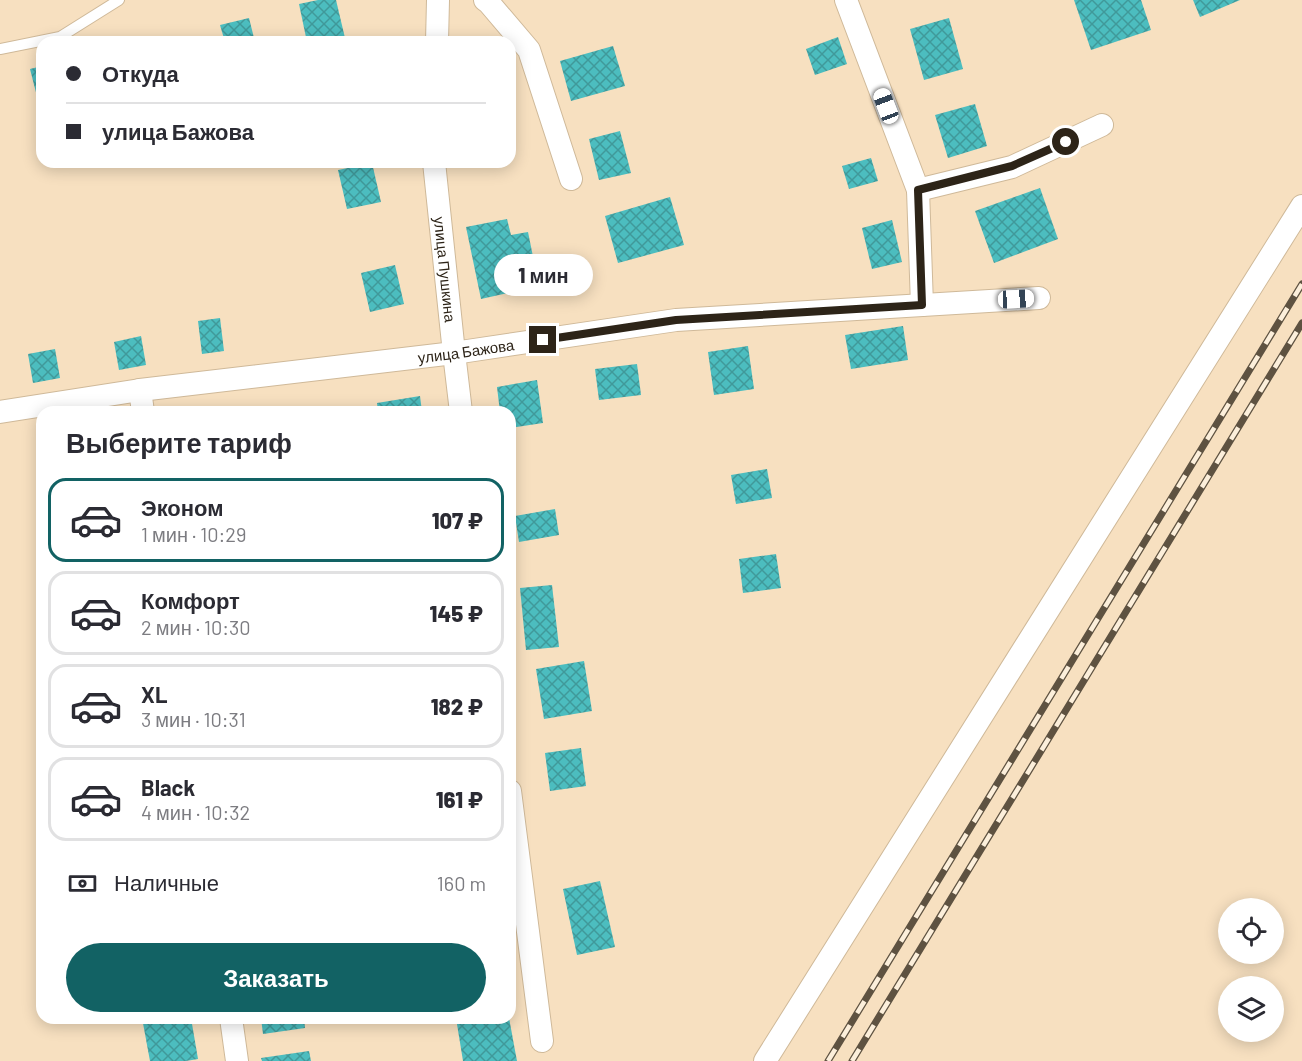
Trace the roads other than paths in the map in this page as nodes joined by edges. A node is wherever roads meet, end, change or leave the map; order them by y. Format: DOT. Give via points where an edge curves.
graph roads {
  1 [pos="120,0"];
  2 [pos="438,0"];
  3 [pos="485,0"];
  4 [pos="846,0"];
  5 [pos="62,36"];
  6 [pos="437,36"];
  7 [pos="36,42"];
  8 [pos="0,49"];
  9 [pos="1102,125"];
  10 [pos="435,168"];
  11 [pos="572,179"];
  12 [pos="918,190"];
  13 [pos="1302,206"];
  14 [pos="1039,298"];
  15 [pos="922,305"];
  16 [pos="454,353"];
  17 [pos="140,390"];
  18 [pos="36,406"];
  19 [pos="38,406"];
  20 [pos="142,406"];
  21 [pos="460,406"];
  22 [pos="0,412"];
  23 [pos="516,838"];
  24 [pos="232,1024"];
  25 [pos="542,1041"];
  26 [pos="237,1061"];
  27 [pos="765,1061"];
  1 -- 5 [label="lane"];
  2 -- 6 [label="street"];
  3 -- 11 [label="street" via="529,50"];
  4 -- 12 [label="street"];
  7 -- 8 [label="lane"];
  9 -- 12 [label="street" via="1012,166"];
  10 -- 16 [label="street, улица Пушкина"];
  12 -- 15 [label="street"];
  13 -- 27 [label="street"];
  14 -- 15 [label="street, улица Бажова"];
  15 -- 16 [label="street, улица Бажова" via="676,320"];
  16 -- 17 [label="street, улица Бажова"];
  16 -- 21 [label="street, улица Пушкина"];
  17 -- 19 [label="street, улица Бажова"];
  17 -- 20 [label="street"];
  18 -- 22 [label="street, улица Бажова"];
  23 -- 25 [label="street"];
  24 -- 26 [label="street"];
}
